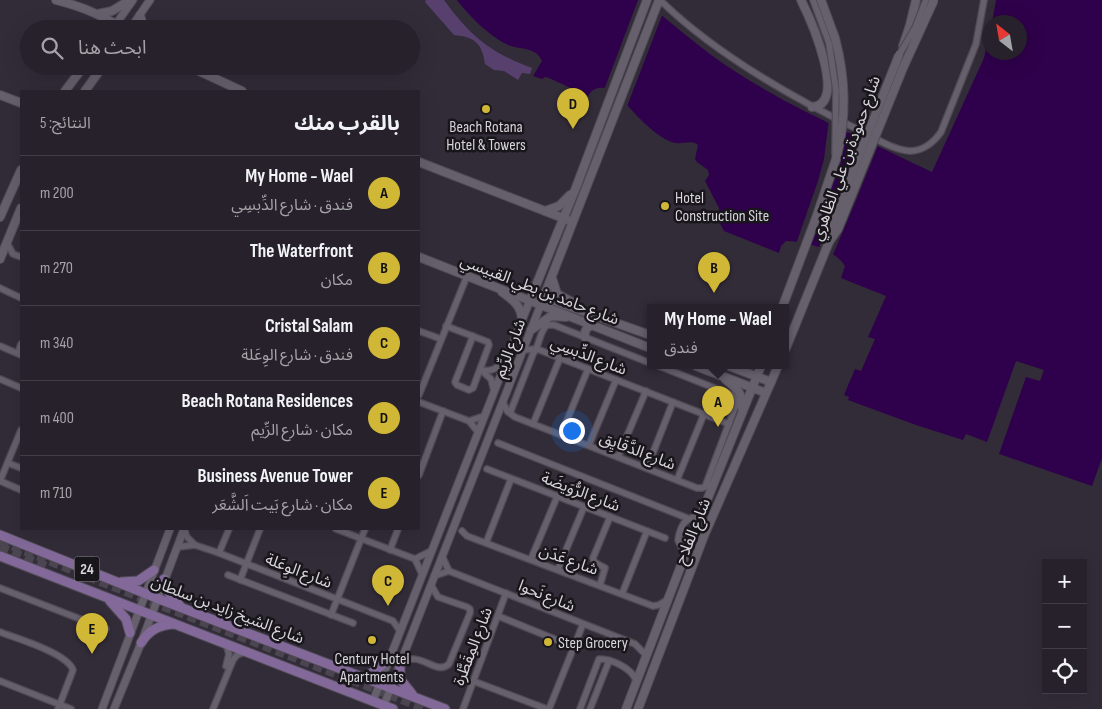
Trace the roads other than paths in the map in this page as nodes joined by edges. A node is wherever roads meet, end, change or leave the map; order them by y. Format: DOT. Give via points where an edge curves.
graph roads {
  1 [pos="56,0"];
  2 [pos="132,0"];
  3 [pos="150,0"];
  4 [pos="647,0"];
  5 [pos="660,0"];
  6 [pos="801,0"];
  7 [pos="813,0"];
  8 [pos="821,0"];
  9 [pos="916,0"];
  10 [pos="925,0"];
  11 [pos="934,0"];
  12 [pos="984,0"];
  13 [pos="97,14"];
  14 [pos="140,15"];
  15 [pos="106,20"];
  16 [pos="118,20"];
  17 [pos="136,20"];
  18 [pos="141,20"];
  19 [pos="899,55"];
  20 [pos="77,75"];
  21 [pos="97,75"];
  22 [pos="207,75"];
  23 [pos="66,90"];
  24 [pos="86,90"];
  25 [pos="240,90"];
  26 [pos="0,95"];
  27 [pos="20,104"];
  28 [pos="812,107"];
  29 [pos="873,137"];
  30 [pos="836,159"];
  31 [pos="420,162"];
  32 [pos="20,172"];
  33 [pos="575,190"];
  34 [pos="545,212"];
  35 [pos="0,217"];
  36 [pos="19,217"];
  37 [pos="563,219"];
  38 [pos="573,222"];
  39 [pos="829,242"];
  40 [pos="7,243"];
  41 [pos="13,254"];
  42 [pos="20,257"];
  43 [pos="420,257"];
  44 [pos="0,259"];
  45 [pos="467,276"];
  46 [pos="552,276"];
  47 [pos="492,285"];
  48 [pos="0,288"];
  49 [pos="532,296"];
  50 [pos="20,298"];
  51 [pos="542,301"];
  52 [pos="784,304"];
  53 [pos="569,316"];
  54 [pos="522,321"];
  55 [pos="613,321"];
  56 [pos="593,325"];
  57 [pos="446,326"];
  58 [pos="531,330"];
  59 [pos="420,331"];
  60 [pos="647,334"];
  61 [pos="474,336"];
  62 [pos="586,337"];
  63 [pos="441,339"];
  64 [pos="789,340"];
  65 [pos="0,346"];
  66 [pos="647,347"];
  67 [pos="537,349"];
  68 [pos="522,350"];
  69 [pos="19,354"];
  70 [pos="506,358"];
  71 [pos="560,358"];
  72 [pos="647,362"];
  73 [pos="588,369"];
  74 [pos="666,369"];
  75 [pos="704,369"];
  76 [pos="760,369"];
  77 [pos="777,369"];
  78 [pos="480,370"];
  79 [pos="739,370"];
  80 [pos="719,375"];
  81 [pos="757,376"];
  82 [pos="0,379"];
  83 [pos="616,380"];
  84 [pos="771,382"];
  85 [pos="752,387"];
  86 [pos="20,388"];
  87 [pos="494,391"];
  88 [pos="646,391"];
  89 [pos="420,392"];
  90 [pos="766,393"];
  91 [pos="420,402"];
  92 [pos="503,402"];
  93 [pos="673,402"];
  94 [pos="443,411"];
  95 [pos="742,412"];
  96 [pos="510,413"];
  97 [pos="704,414"];
  98 [pos="484,416"];
  99 [pos="469,421"];
  100 [pos="533,424"];
  101 [pos="729,424"];
  102 [pos="478,432"];
  103 [pos="561,435"];
  104 [pos="19,442"];
  105 [pos="498,443"];
  106 [pos="589,445"];
  107 [pos="723,450"];
  108 [pos="618,457"];
  109 [pos="8,463"];
  110 [pos="20,468"];
  111 [pos="647,468"];
  112 [pos="487,469"];
  113 [pos="420,472"];
  114 [pos="511,479"];
  115 [pos="677,480"];
  116 [pos="714,483"];
  117 [pos="705,487"];
  118 [pos="20,490"];
  119 [pos="557,497"];
  120 [pos="584,507"];
  121 [pos="702,515"];
  122 [pos="610,517"];
  123 [pos="687,518"];
  124 [pos="170,530"];
  125 [pos="184,530"];
  126 [pos="184,530"];
  127 [pos="229,530"];
  128 [pos="260,530"];
  129 [pos="338,530"];
  130 [pos="365,530"];
  131 [pos="398,530"];
  132 [pos="462,531"];
  133 [pos="647,531"];
  134 [pos="0,535"];
  135 [pos="665,538"];
  136 [pos="361,539"];
  137 [pos="486,543"];
  138 [pos="195,545"];
  139 [pos="177,547"];
  140 [pos="390,550"];
  141 [pos="431,551"];
  142 [pos="219,553"];
  143 [pos="685,555"];
  144 [pos="442,556"];
  145 [pos="2,558"];
  146 [pos="415,559"];
  147 [pos="531,560"];
  148 [pos="246,564"];
  149 [pos="558,569"];
  150 [pos="154,570"];
  151 [pos="449,571"];
  152 [pos="422,574"];
  153 [pos="228,575"];
  154 [pos="434,576"];
  155 [pos="164,579"];
  156 [pos="240,580"];
  157 [pos="118,582"];
  158 [pos="431,585"];
  159 [pos="600,585"];
  160 [pos="0,588"];
  161 [pos="506,593"];
  162 [pos="145,594"];
  163 [pos="622,594"];
  164 [pos="106,598"];
  165 [pos="157,598"];
  166 [pos="337,599"];
  167 [pos="667,600"];
  168 [pos="182,608"];
  169 [pos="138,610"];
  170 [pos="331,614"];
  171 [pos="151,615"];
  172 [pos="498,616"];
  173 [pos="406,618"];
  174 [pos="393,621"];
  175 [pos="353,623"];
  176 [pos="176,624"];
  177 [pos="584,624"];
  178 [pos="106,629"];
  179 [pos="400,631"];
  180 [pos="0,632"];
  181 [pos="130,633"];
  182 [pos="141,642"];
  183 [pos="651,643"];
  184 [pos="226,644"];
  185 [pos="635,644"];
  186 [pos="574,646"];
  187 [pos="246,652"];
  188 [pos="646,655"];
  189 [pos="390,658"];
  190 [pos="609,661"];
  191 [pos="642,664"];
  192 [pos="386,668"];
  193 [pos="627,668"];
  194 [pos="398,669"];
  195 [pos="222,678"];
  196 [pos="363,678"];
  197 [pos="636,680"];
  198 [pos="0,681"];
  199 [pos="473,681"];
  200 [pos="380,683"];
  201 [pos="391,688"];
  202 [pos="414,696"];
  203 [pos="373,701"];
  204 [pos="384,705"];
  205 [pos="59,707"];
  206 [pos="71,709"];
  207 [pos="102,709"];
  208 [pos="114,709"];
  209 [pos="213,709"];
  210 [pos="393,709"];
  211 [pos="445,709"];
  212 [pos="463,709"];
  213 [pos="548,709"];
  214 [pos="580,709"];
  215 [pos="590,709"];
  216 [pos="626,709"];
  217 [pos="638,709"];
  1 -- 13 [label="main road"];
  2 -- 13 [label="main road" via="112,11"];
  2 -- 16 [label="street"];
  3 -- 14 [label="street"];
  4 -- 33 [label="main road, شارع الرِّيم"];
  5 -- 28 [label="street" via="718,47"];
  5 -- 38 [label="main road, شارع الرِّيم"];
  6 -- 28 [label="main road" via="823,58 827,78 827,97 820,106"];
  7 -- 30 [label="street, شارع حمودة بن علي الظاهري, bridge" via="829,43 836,90"];
  8 -- 30 [label="main road, شارع حمودة بن علي الظاهري, bridge" via="838,49 844,82 843,124"];
  9 -- 19 [label="main road, شارع حمودة بن علي الظاهري, bridge"];
  10 -- 19 [label="street, bridge" via="915,28"];
  10 -- 29 [label="street, شارع حمودة بن علي الظاهري"];
  11 -- 39 [label="main road, bridge" via="838,229"];
  12 -- 29 [label="street" via="976,44 936,140 910,151"];
  13 -- 15 [label="main road"];
  14 -- 17 [label="street"];
  14 -- 18 [label="main road"];
  19 -- 39 [label="main road, شارع حمودة بن علي الظاهري, bridge" via="832,224"];
  20 -- 23 [label="main road"];
  21 -- 24 [label="main road"];
  22 -- 25 [label="main road"];
  26 -- 27 [label="main road"];
  28 -- 29 [label="street"];
  30 -- 52 [label="main road, شارع حمودة بن علي الظاهري"];
  31 -- 34 [label="main road"];
  32 -- 35 [label="main road"];
  33 -- 34 [label="main road" via="562,204"];
  33 -- 37 [label="main road, شارع الرِّيم"];
  34 -- 37 [label="main road"];
  36 -- 40 [label="main road"];
  37 -- 38 [label="main road"];
  37 -- 49 [label="main road, شارع الرِّيم"];
  38 -- 46 [label="main road, شارع الرِّيم"];
  39 -- 64 [label="main road, شارع حمودة بن علي الظاهري"];
  40 -- 41 [label="street"];
  40 -- 44 [label="main road"];
  41 -- 42 [label="street"];
  41 -- 44 [label="street"];
  43 -- 45 [label="main road, شارع حامد بن بطي القبيسي"];
  45 -- 47 [label="main road, شارع حامد بن بطي القبيسي"];
  45 -- 57 [label="street"];
  46 -- 51 [label="main road, شارع الرِّيم"];
  46 -- 55 [label="main road" via="557,294 563,299"];
  47 -- 49 [label="main road, شارع حامد بن بطي القبيسي"];
  47 -- 54 [label="main road" via="516,303"];
  48 -- 50 [label="street"];
  49 -- 51 [label="main road, شارع حامد بن بطي القبيسي"];
  49 -- 54 [label="street, شارع الرِّيم"];
  51 -- 53 [label="main road, شارع حامد بن بطي القبيسي"];
  51 -- 55 [label="main road, شارع حامد بن بطي القبيسي"];
  51 -- 58 [label="street, شارع الرِّيم"];
  53 -- 56 [label="main road, شارع حامد بن بطي القبيسي"];
  53 -- 58 [label="main road" via="550,316"];
  54 -- 58 [label="street"];
  54 -- 70 [label="street, شارع الرِّيم"];
  55 -- 60 [label="main road, شارع حامد بن بطي القبيسي"];
  56 -- 62 [label="main road" via="587,328"];
  56 -- 66 [label="main road, شارع حامد بن بطي القبيسي"];
  57 -- 61 [label="street"];
  57 -- 63 [label="street"];
  58 -- 68 [label="street, شارع الرِّيم"];
  59 -- 63 [label="street"];
  61 -- 78 [label="street" via="490,344"];
  61 -- 78 [label="street" via="455,382 469,390"];
  62 -- 67 [label="street" via="547,325 542,330"];
  62 -- 72 [label="street"];
  63 -- 89 [label="street"];
  65 -- 69 [label="street"];
  67 -- 68 [label="street, شارع الدِّبسِي"];
  67 -- 71 [label="street, شارع الدِّبسِي"];
  67 -- 96 [label="street"];
  68 -- 92 [label="street, شارع الرِّيم"];
  70 -- 78 [label="street" via="495,370"];
  70 -- 87 [label="street, شارع الرِّيم"];
  71 -- 73 [label="street, شارع الدِّبسِي"];
  71 -- 100 [label="street"];
  73 -- 83 [label="street, شارع الدِّبسِي"];
  73 -- 103 [label="street"];
  74 -- 101 [label="street" via="734,396 737,405"];
  75 -- 80 [label="main road"];
  76 -- 81 [label="main road, شارع الفلاح"];
  77 -- 84 [label="main road, شارع الفلاح"];
  78 -- 87 [label="street" via="491,379"];
  79 -- 81 [label="main road"];
  80 -- 85 [label="main road"];
  80 -- 95 [label="main road" via="743,399"];
  81 -- 84 [label="main road"];
  81 -- 85 [label="main road, شارع الفلاح"];
  82 -- 86 [label="street"];
  83 -- 88 [label="street, شارع الدِّبسِي"];
  83 -- 106 [label="street"];
  84 -- 90 [label="main road, شارع الفلاح"];
  85 -- 90 [label="main road"];
  85 -- 95 [label="main road, شارع الفلاح"];
  87 -- 98 [label="street, شارع الرِّيم"];
  88 -- 93 [label="street, شارع الدِّبسِي"];
  88 -- 108 [label="street"];
  90 -- 217 [label="main road, شارع الفلاح" via="704,536"];
  91 -- 94 [label="street"];
  92 -- 96 [label="street"];
  92 -- 144 [label="street, شارع الرِّيم"];
  93 -- 97 [label="street, شارع الدِّبسِي"];
  93 -- 111 [label="street"];
  94 -- 99 [label="street"];
  94 -- 113 [label="street"];
  95 -- 107 [label="main road, شارع الفلاح"];
  96 -- 100 [label="street, شارع الدَّقَايِق"];
  97 -- 101 [label="street, شارع الدِّبسِي"];
  97 -- 115 [label="street"];
  98 -- 99 [label="street"];
  98 -- 102 [label="street, شارع الرِّيم"];
  99 -- 102 [label="street"];
  100 -- 103 [label="street, شارع الدَّقَايِق"];
  101 -- 107 [label="street"];
  102 -- 141 [label="street, شارع الرِّيم"];
  103 -- 106 [label="street, شارع الدَّقَايِق"];
  104 -- 109 [label="street"];
  105 -- 123 [label="street"];
  106 -- 108 [label="street, شارع الدَّقَايِق"];
  107 -- 116 [label="main road, شارع الفلاح"];
  107 -- 117 [label="street"];
  108 -- 111 [label="street, شارع الدَّقَايِق"];
  109 -- 110 [label="street"];
  109 -- 118 [label="street" via="0,481"];
  111 -- 115 [label="street, شارع الدَّقَايِق"];
  112 -- 114 [label="street, شارع الرُّوَيضَة"];
  114 -- 119 [label="street, شارع الرُّوَيضَة"];
  114 -- 137 [label="street"];
  115 -- 117 [label="street, شارع الدَّقَايِق" via="697,488"];
  116 -- 117 [label="street"];
  116 -- 121 [label="main road, شارع الفلاح"];
  119 -- 120 [label="street, شارع الرُّوَيضَة"];
  119 -- 147 [label="street"];
  120 -- 122 [label="street, شارع الرُّوَيضَة"];
  120 -- 149 [label="street"];
  121 -- 123 [label="street"];
  121 -- 143 [label="main road, شارع الفلاح"];
  122 -- 133 [label="street, شارع الرُّوَيضَة"];
  122 -- 159 [label="street" via="592,558 605,568"];
  123 -- 143 [label="street" via="678,539"];
  124 -- 150 [label="street"];
  125 -- 138 [label="street"];
  126 -- 139 [label="street"];
  127 -- 142 [label="street"];
  128 -- 148 [label="street"];
  129 -- 136 [label="street"];
  130 -- 136 [label="street"];
  131 -- 140 [label="street"];
  132 -- 137 [label="street, شارع عَدَن"];
  133 -- 135 [label="street, شارع الرُّوَيضَة"];
  133 -- 163 [label="street"];
  134 -- 157 [label="main road, شارع الشيخ زايد بن سلطان / 24"];
  136 -- 140 [label="street"];
  136 -- 166 [label="street"];
  137 -- 147 [label="street, شارع عَدَن"];
  138 -- 139 [label="street, شارع الوِعَلة"];
  138 -- 142 [label="street, شارع الوِعَلة"];
  139 -- 155 [label="street"];
  140 -- 146 [label="street"];
  141 -- 146 [label="street"];
  141 -- 152 [label="street, شارع الرِّيم"];
  142 -- 148 [label="street, شارع الوِعَلة"];
  143 -- 167 [label="main road, شارع الفلاح"];
  144 -- 151 [label="street"];
  144 -- 154 [label="street, شارع الرِّيم"];
  145 -- 164 [label="main road, شارع الشيخ زايد بن سلطان / 24"];
  146 -- 152 [label="street"];
  147 -- 149 [label="street, شارع عَدَن"];
  148 -- 156 [label="street"];
  148 -- 166 [label="street, شارع الوِعَلة"];
  149 -- 159 [label="street, شارع عَدَن"];
  150 -- 157 [label="main road" via="138,581"];
  150 -- 162 [label="street"];
  151 -- 154 [label="street"];
  151 -- 161 [label="street, شارع نَحوا"];
  152 -- 173 [label="street, شارع الرِّيم"];
  153 -- 156 [label="street"];
  154 -- 158 [label="street, شارع الرِّيم"];
  155 -- 165 [label="street"];
  155 -- 168 [label="main road" via="169,593"];
  156 -- 170 [label="street"];
  157 -- 162 [label="main road, شارع الشيخ زايد بن سلطان / 24"];
  158 -- 194 [label="street, شارع الرِّيم"];
  158 -- 194 [label="street" via="438,596 467,607 470,613 448,666 441,668 414,658 405,660"];
  159 -- 163 [label="street, شارع عَدَن"];
  160 -- 178 [label="street"];
  161 -- 172 [label="street, شارع المِقَطَّرة"];
  161 -- 177 [label="street, شارع نَحوا"];
  162 -- 165 [label="main road, شارع الشيخ زايد بن سلطان / 24"];
  162 -- 169 [label="street"];
  163 -- 167 [label="street, شارع عَدَن" via="653,606"];
  164 -- 169 [label="main road, شارع الشيخ زايد بن سلطان / 24"];
  164 -- 181 [label="main road" via="124,616"];
  165 -- 168 [label="main road, شارع الشيخ زايد بن سلطان / 24"];
  165 -- 171 [label="street"];
  166 -- 170 [label="street"];
  166 -- 174 [label="street, شارع الوِعَلة"];
  167 -- 183 [label="main road, شارع الفلاح"];
  168 -- 196 [label="main road, شارع الشيخ زايد بن سلطان / 24"];
  169 -- 171 [label="main road, شارع الشيخ زايد بن سلطان / 24"];
  169 -- 181 [label="street"];
  170 -- 175 [label="street"];
  171 -- 176 [label="main road, شارع الشيخ زايد بن سلطان / 24"];
  171 -- 182 [label="street"];
  172 -- 186 [label="street"];
  172 -- 199 [label="street, شارع المِقَطَّرة"];
  173 -- 174 [label="street"];
  173 -- 179 [label="street, شارع الرِّيم"];
  174 -- 179 [label="street"];
  176 -- 182 [label="main road" via="158,627"];
  176 -- 184 [label="main road, شارع الشيخ زايد بن سلطان / 24"];
  177 -- 185 [label="street, شارع نَحوا"];
  177 -- 186 [label="street"];
  179 -- 189 [label="street, شارع الرِّيم"];
  180 -- 205 [label="street" via="60,656 71,666 73,670"];
  181 -- 207 [label="street"];
  182 -- 208 [label="street"];
  183 -- 185 [label="street, شارع نَحوا"];
  183 -- 188 [label="main road, شارع الفلاح"];
  184 -- 187 [label="main road, شارع الشيخ زايد بن سلطان / 24"];
  184 -- 195 [label="street" via="229,658"];
  185 -- 188 [label="street, شارع نَحوا"];
  186 -- 213 [label="street"];
  187 -- 203 [label="main road, شارع الشيخ زايد بن سلطان / 24"];
  187 -- 209 [label="street" via="233,660"];
  188 -- 191 [label="main road, شارع الفلاح"];
  189 -- 192 [label="street, شارع الرِّيم"];
  189 -- 196 [label="main road"];
  190 -- 193 [label="street"];
  190 -- 214 [label="street" via="598,660"];
  190 -- 215 [label="street"];
  191 -- 193 [label="street"];
  191 -- 197 [label="main road, شارع الفلاح"];
  192 -- 194 [label="street" via="390,674"];
  192 -- 200 [label="street, شارع الرِّيم"];
  193 -- 197 [label="street"];
  194 -- 201 [label="street, شارع الرِّيم"];
  194 -- 202 [label="main road" via="400,679"];
  196 -- 200 [label="main road, شارع الشيخ زايد بن سلطان / 24"];
  197 -- 216 [label="main road, شارع الفلاح"];
  198 -- 205 [label="street"];
  199 -- 212 [label="street, شارع المِقَطَّرة"];
  199 -- 213 [label="street"];
  200 -- 201 [label="main road, شارع الشيخ زايد بن سلطان / 24"];
  200 -- 203 [label="street, شارع الرِّيم"];
  201 -- 202 [label="main road, شارع الشيخ زايد بن سلطان / 24"];
  201 -- 204 [label="street, شارع الرِّيم"];
  202 -- 211 [label="main road, شارع الشيخ زايد بن سلطان / 24"];
  203 -- 204 [label="main road, شارع الشيخ زايد بن سلطان / 24"];
  204 -- 210 [label="main road, شارع الشيخ زايد بن سلطان / 24"];
  205 -- 206 [label="street"];
}
